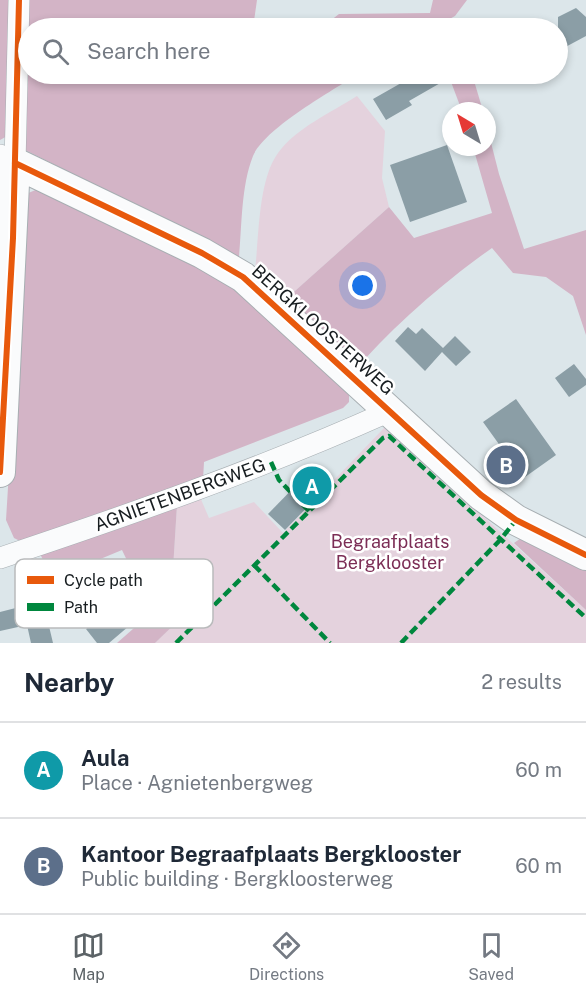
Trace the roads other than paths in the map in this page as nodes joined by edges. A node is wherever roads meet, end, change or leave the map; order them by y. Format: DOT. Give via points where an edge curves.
graph roads {
  1 [pos="19,0"];
  2 [pos="8,159"];
  3 [pos="390,411"];
  4 [pos="0,472"];
  5 [pos="586,555"];
  6 [pos="0,558"];
  1 -- 2 [label="street"];
  2 -- 3 [label="street, BERGKLOOSTERWEG" via="179,241 243,277"];
  2 -- 4 [label="street"];
  3 -- 5 [label="street, BERGKLOOSTERWEG" via="499,508"];
  3 -- 6 [label="street, AGNIETENBERGWEG" via="196,490"];
}
